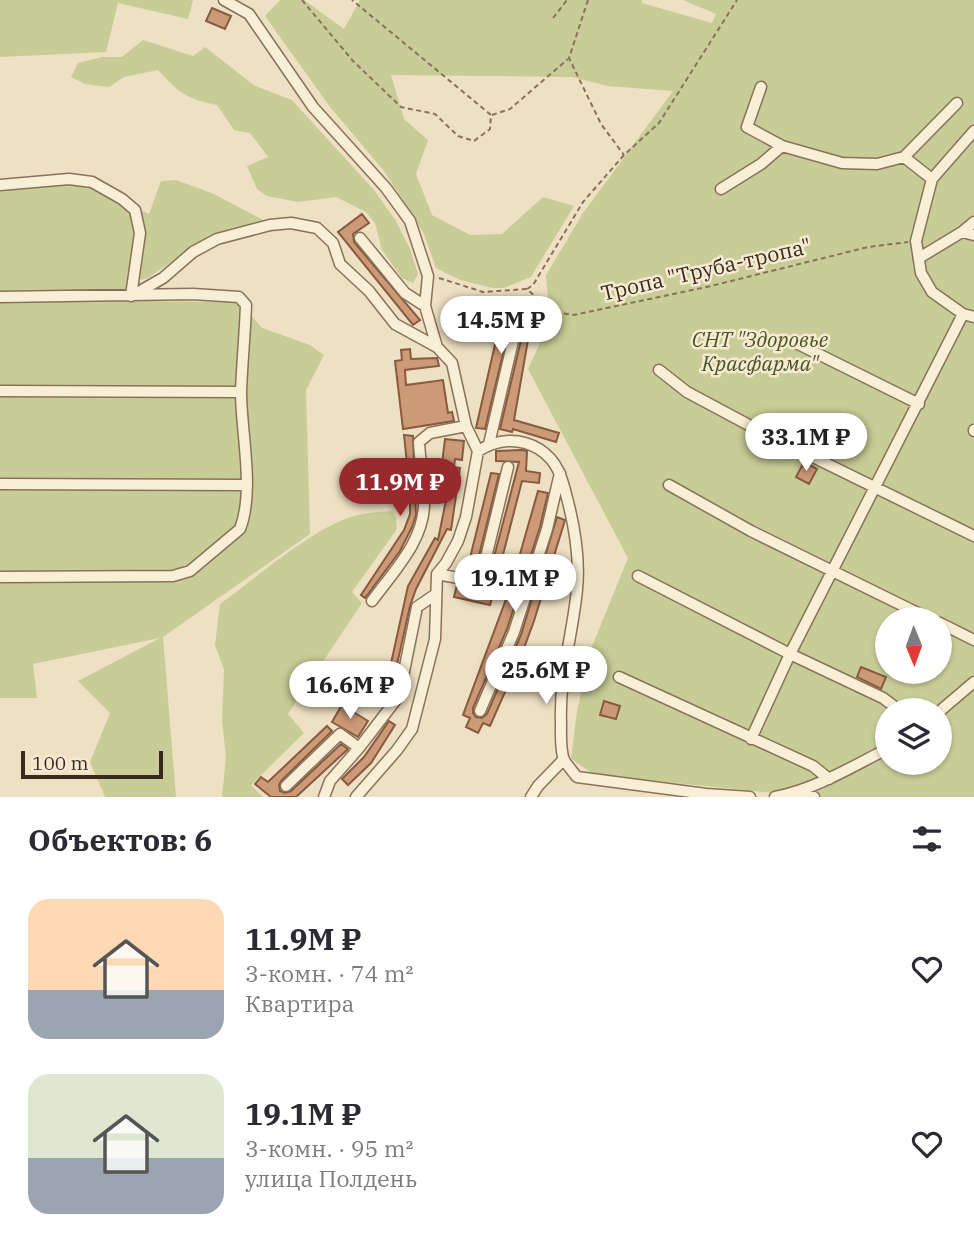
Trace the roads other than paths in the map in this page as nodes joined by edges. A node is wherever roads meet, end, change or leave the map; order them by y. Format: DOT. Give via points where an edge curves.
graph roads {
  1 [pos="224,0"];
  2 [pos="761,87"];
  3 [pos="957,103"];
  4 [pos="974,131"];
  5 [pos="782,146"];
  6 [pos="904,157"];
  7 [pos="932,179"];
  8 [pos="2,183"];
  9 [pos="721,189"];
  10 [pos="974,222"];
  11 [pos="962,232"];
  12 [pos="974,235"];
  13 [pos="360,238"];
  14 [pos="919,258"];
  15 [pos="131,296"];
  16 [pos="0,297"];
  17 [pos="425,306"];
  18 [pos="969,315"];
  19 [pos="534,325"];
  20 [pos="798,344"];
  21 [pos="436,347"];
  22 [pos="659,370"];
  23 [pos="0,391"];
  24 [pos="242,392"];
  25 [pos="919,404"];
  26 [pos="466,426"];
  27 [pos="489,444"];
  28 [pos="478,451"];
  29 [pos="508,467"];
  30 [pos="560,471"];
  31 [pos="0,484"];
  32 [pos="246,485"];
  33 [pos="669,485"];
  34 [pos="875,488"];
  35 [pos="974,536"];
  36 [pos="833,572"];
  37 [pos="437,573"];
  38 [pos="638,576"];
  39 [pos="0,577"];
  40 [pos="436,594"];
  41 [pos="373,601"];
  42 [pos="905,607"];
  43 [pos="952,629"];
  44 [pos="974,640"];
  45 [pos="790,654"];
  46 [pos="619,677"];
  47 [pos="974,682"];
  48 [pos="883,698"];
  49 [pos="952,701"];
  50 [pos="480,711"];
  51 [pos="751,739"];
  52 [pos="359,748"];
  53 [pos="875,754"];
  54 [pos="564,759"];
  55 [pos="829,779"];
  56 [pos="286,786"];
  57 [pos="794,793"];
  58 [pos="324,797"];
  59 [pos="356,797"];
  60 [pos="531,797"];
  61 [pos="750,797"];
  62 [pos="775,797"];
  63 [pos="814,797"];
  1 -- 17 [label="street" via="249,14 313,107 410,221 428,276"];
  2 -- 5 [label="street" via="747,127"];
  3 -- 6 [label="street"];
  4 -- 7 [label="street"];
  5 -- 6 [label="street" via="842,163 877,164"];
  5 -- 9 [label="street"];
  6 -- 7 [label="street"];
  7 -- 14 [label="street" via="915,241"];
  8 -- 15 [label="street" via="69,179 92,183 135,210 140,233"];
  10 -- 11 [label="street"];
  11 -- 12 [label="street"];
  11 -- 14 [label="street"];
  13 -- 17 [label="street" via="405,293"];
  14 -- 18 [label="street" via="932,292"];
  15 -- 16 [label="street"];
  15 -- 21 [label="street" via="217,239 291,223 317,228 333,243 340,264 395,324"];
  15 -- 24 [label="street" via="239,297 246,304"];
  17 -- 21 [label="street"];
  18 -- 25 [label="street"];
  19 -- 27 [label="street" via="517,324"];
  20 -- 25 [label="street"];
  21 -- 26 [label="street" via="452,363"];
  22 -- 34 [label="street" via="687,392"];
  23 -- 24 [label="street"];
  24 -- 32 [label="street"];
  25 -- 34 [label="street"];
  26 -- 28 [label="street"];
  26 -- 41 [label="street" via="430,433 419,442 424,503 421,527"];
  27 -- 28 [label="street"];
  27 -- 30 [label="street" via="530,444 549,456"];
  28 -- 37 [label="street" via="458,541"];
  29 -- 37 [label="street" via="480,582"];
  30 -- 50 [label="street" via="517,621"];
  30 -- 54 [label="street" via="577,538 578,586 563,675"];
  31 -- 32 [label="street"];
  32 -- 39 [label="street" via="240,528 190,571 173,576"];
  33 -- 36 [label="street"];
  34 -- 35 [label="street"];
  34 -- 36 [label="street"];
  36 -- 42 [label="street"];
  36 -- 45 [label="street"];
  37 -- 40 [label="street"];
  38 -- 45 [label="street"];
  40 -- 52 [label="street" via="417,607 399,696"];
  40 -- 59 [label="street" via="435,639 412,729"];
  43 -- 44 [label="street"];
  45 -- 48 [label="street"];
  45 -- 51 [label="street"];
  46 -- 51 [label="street"];
  47 -- 49 [label="street"];
  51 -- 55 [label="street" via="813,766"];
  52 -- 56 [label="street" via="340,734"];
  52 -- 58 [label="street" via="330,781"];
  53 -- 55 [label="street"];
  54 -- 60 [label="street"];
  54 -- 61 [label="street" via="577,777"];
  55 -- 57 [label="street"];
  57 -- 62 [label="street"];
  57 -- 63 [label="street"];
}
